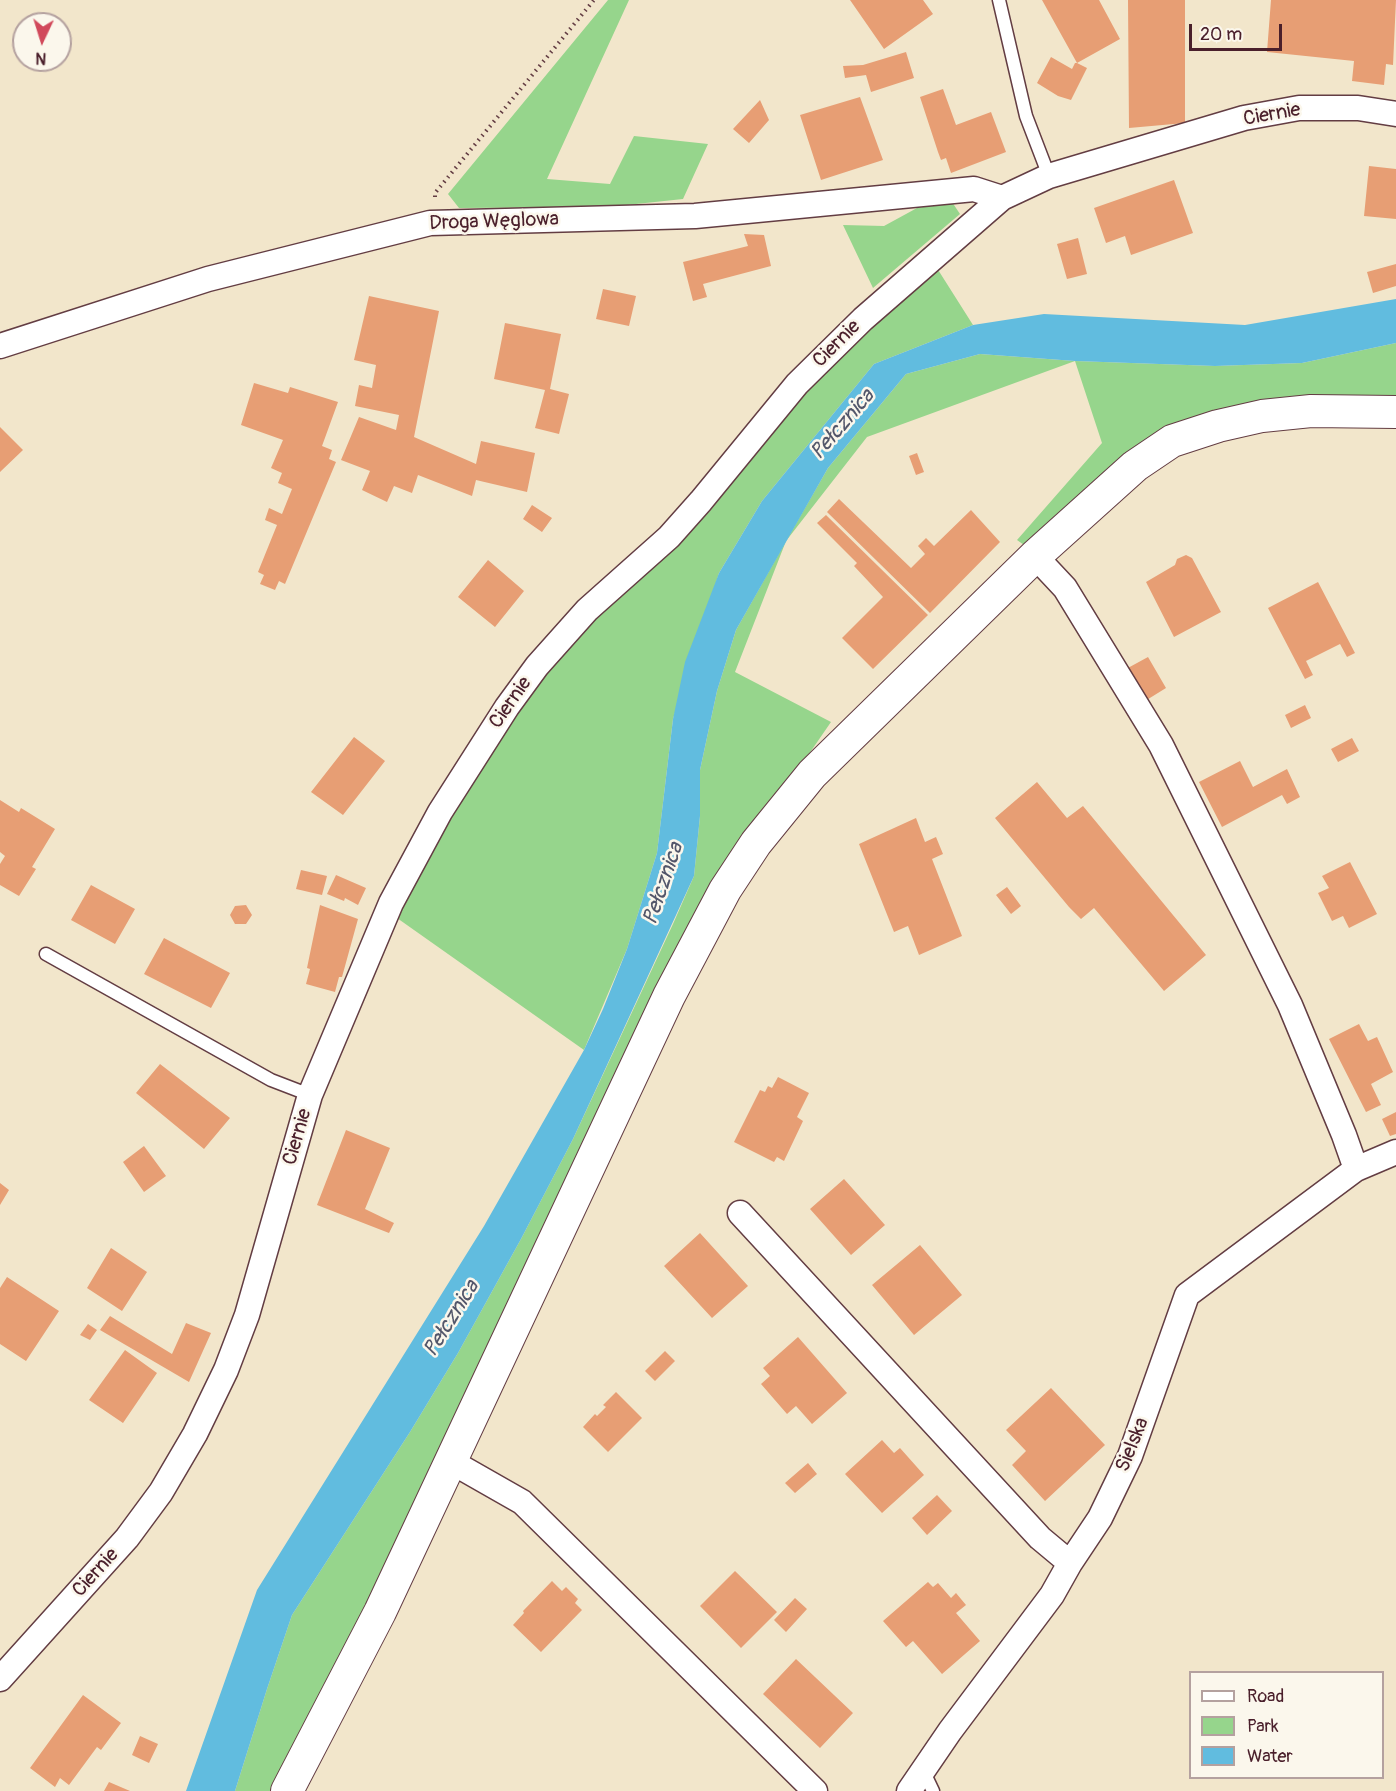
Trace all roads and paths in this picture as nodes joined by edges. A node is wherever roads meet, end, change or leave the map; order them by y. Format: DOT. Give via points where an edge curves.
graph roads {
  1 [pos="594,0"];
  2 [pos="999,0"];
  3 [pos="1396,114"];
  4 [pos="1049,176"];
  5 [pos="1002,198"];
  6 [pos="430,223"];
  7 [pos="0,345"];
  8 [pos="1396,412"];
  9 [pos="1035,556"];
  10 [pos="46,954"];
  11 [pos="309,1095"];
  12 [pos="1396,1152"];
  13 [pos="1356,1169"];
  14 [pos="740,1213"];
  15 [pos="450,1461"];
  16 [pos="1070,1563"];
  17 [pos="0,1679"];
  18 [pos="928,1781"];
  19 [pos="287,1791"];
  20 [pos="814,1791"];
  21 [pos="909,1791"];
  1 -- 6 [label="path" via="435,193"];
  2 -- 4 [label="lane" via="1026,116"];
  3 -- 4 [label="street, Ciernie" via="1358,108 1299,108 1244,118"];
  4 -- 5 [label="street, Ciernie"];
  5 -- 6 [label="street, Droga Węglowa" via="974,189 695,216"];
  5 -- 11 [label="street, Ciernie" via="863,319 797,384 669,537 587,610 537,666 440,812 391,903"];
  6 -- 7 [label="street, Droga Węglowa" via="208,279"];
  8 -- 9 [label="street" via="1311,411 1262,416 1172,441 1135,466"];
  9 -- 13 [label="street" via="1065,588 1161,745 1290,1005"];
  9 -- 15 [label="street" via="812,774 756,843 725,890 669,996"];
  10 -- 11 [label="lane" via="271,1080"];
  11 -- 17 [label="street, Ciernie" via="247,1315 195,1434 128,1538"];
  12 -- 13 [label="street, Sielska"];
  13 -- 16 [label="street, Sielska" via="1187,1295 1130,1456 1100,1518"];
  14 -- 16 [label="street" via="1040,1538"];
  15 -- 19 [label="street" via="380,1612"];
  15 -- 20 [label="street" via="522,1502"];
  16 -- 18 [label="street, Sielska" via="1053,1595 950,1731"];
  18 -- 21 [label="street, Sielska"];
}
